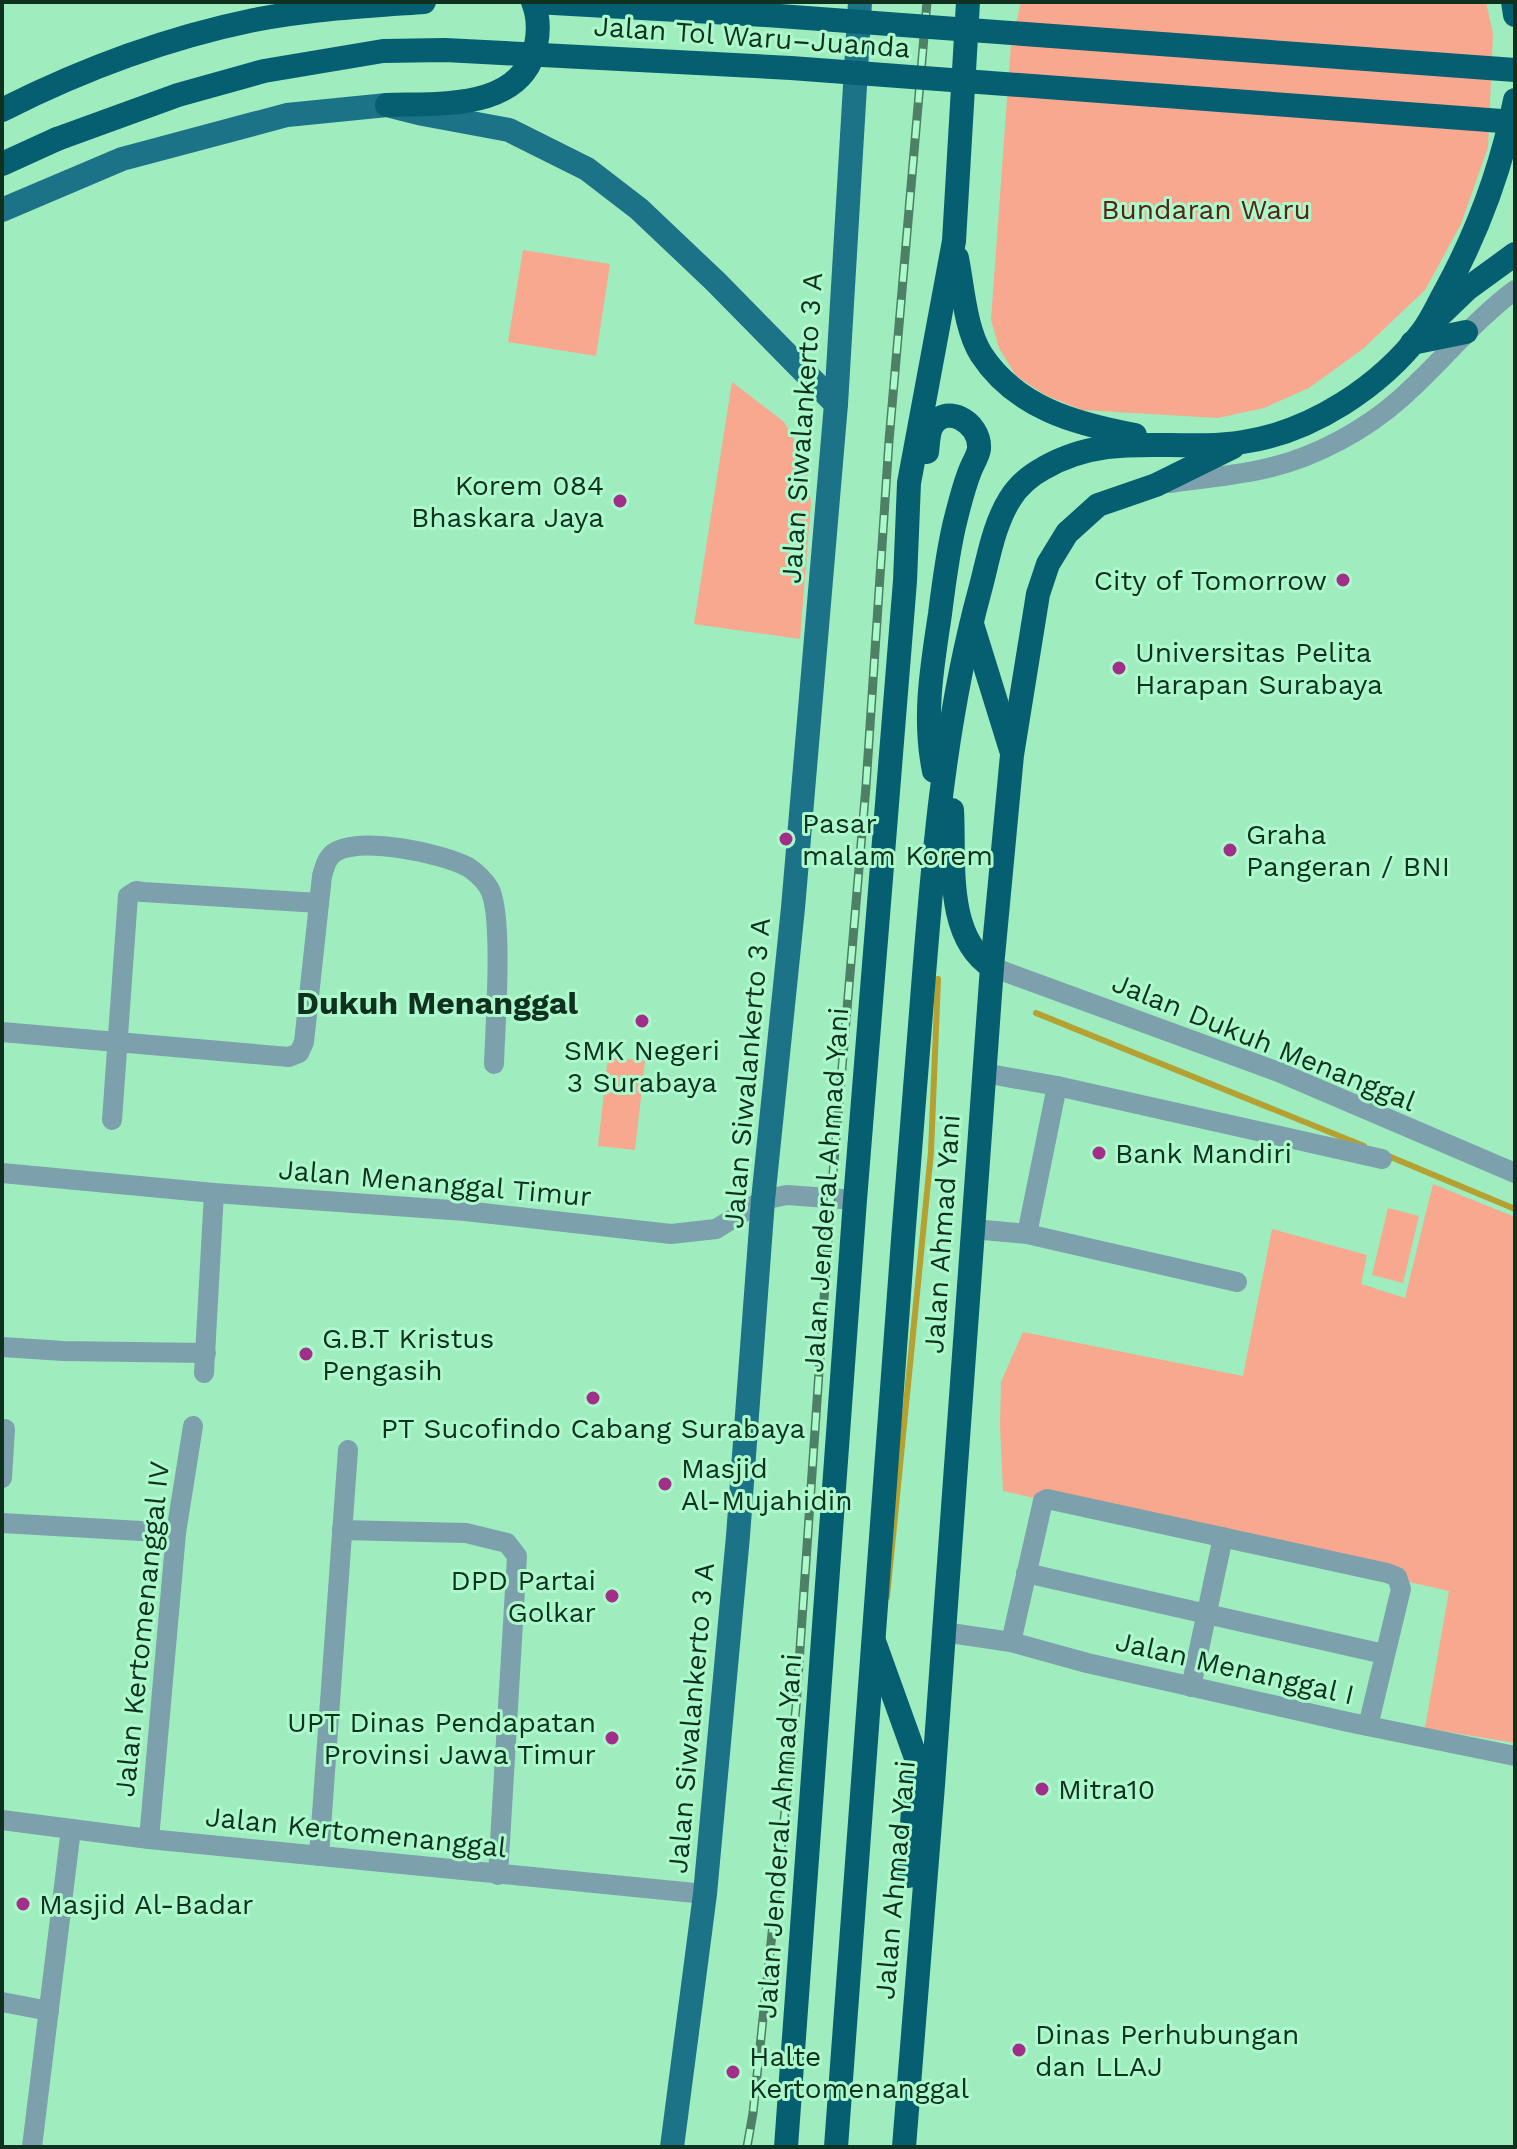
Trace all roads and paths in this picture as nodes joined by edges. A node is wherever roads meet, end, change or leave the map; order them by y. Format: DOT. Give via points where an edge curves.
graph roads {
  1 [pos="424,2"];
  2 [pos="535,2"];
  3 [pos="860,2"];
  4 [pos="968,2"];
  5 [pos="1513,2"];
  6 [pos="1515,15"];
  7 [pos="1515,70"];
  8 [pos="1515,100"];
  9 [pos="387,105"];
  10 [pos="2,110"];
  11 [pos="1515,122"];
  12 [pos="2,164"];
  13 [pos="2,210"];
  14 [pos="954,241"];
  15 [pos="1515,254"];
  16 [pos="1515,290"];
  17 [pos="1466,332"];
  18 [pos="1418,336"];
  19 [pos="836,404"];
  20 [pos="1242,443"];
  21 [pos="1193,445"];
  22 [pos="1156,485"];
  23 [pos="905,581"];
  24 [pos="971,622"];
  25 [pos="946,750"];
  26 [pos="1012,755"];
  27 [pos="941,802"];
  28 [pos="319,903"];
  29 [pos="992,967"];
  30 [pos="2,1032"];
  31 [pos="117,1040"];
  32 [pos="494,1064"];
  33 [pos="984,1073"];
  34 [pos="1057,1086"];
  35 [pos="112,1120"];
  36 [pos="1382,1159"];
  37 [pos="2,1173"];
  38 [pos="1515,1173"];
  39 [pos="214,1193"];
  40 [pos="763,1200"];
  41 [pos="855,1200"];
  42 [pos="973,1229"];
  43 [pos="1027,1234"];
  44 [pos="1237,1282"];
  45 [pos="2,1347"];
  46 [pos="193,1426"];
  47 [pos="5,1429"];
  48 [pos="348,1450"];
  49 [pos="2,1478"];
  50 [pos="2,1523"];
  51 [pos="342,1530"];
  52 [pos="176,1533"];
  53 [pos="1223,1537"];
  54 [pos="1026,1573"];
  55 [pos="1207,1614"];
  56 [pos="943,1632"];
  57 [pos="871,1634"];
  58 [pos="1011,1642"];
  59 [pos="1384,1654"];
  60 [pos="1191,1687"];
  61 [pos="1368,1726"];
  62 [pos="1515,1756"];
  63 [pos="2,1820"];
  64 [pos="71,1829"];
  65 [pos="149,1839"];
  66 [pos="319,1856"];
  67 [pos="498,1875"];
  68 [pos="705,1894"];
  69 [pos="918,1981"];
  70 [pos="2,2002"];
  71 [pos="49,2011"];
  72 [pos="32,2147"];
  73 [pos="672,2147"];
  74 [pos="786,2147"];
  75 [pos="836,2147"];
  76 [pos="904,2147"];
  1 -- 10 [label="highway" via="253,20 119,59"];
  2 -- 7 [label="highway, Jalan Tol Waru–Juanda, bridge"];
  2 -- 9 [label="highway" via="539,28 533,60 515,84 474,100"];
  3 -- 19 [label="main road, Jalan Siwalankerto 3 A"];
  4 -- 14 [label="highway"];
  5 -- 6 [label="highway"];
  8 -- 18 [label="highway" via="1473,234"];
  9 -- 13 [label="main road" via="287,115 122,159"];
  9 -- 19 [label="main road" via="509,130 587,169 639,209"];
  11 -- 12 [label="highway, Jalan Tol Waru–Juanda, bridge" via="791,68 383,51 264,71 178,95"];
  14 -- 21 [label="highway" via="980,353 1013,392 1088,427"];
  14 -- 23 [label="highway, Jalan Jenderal Ahmad Yani" via="909,483"];
  15 -- 18 [label="highway" via="1467,289"];
  16 -- 17 [label="street"];
  17 -- 18 [label="highway"];
  17 -- 22 [label="street" via="1399,400 1325,448 1272,467"];
  18 -- 20 [label="highway" via="1387,370 1324,414"];
  19 -- 40 [label="main road, Jalan Siwalankerto 3 A"];
  20 -- 21 [label="highway"];
  20 -- 22 [label="highway, Jalan Ahmad Yani"];
  21 -- 24 [label="highway" via="1115,444 1086,450 1031,475 1011,497 999,523"];
  22 -- 26 [label="highway, Jalan Ahmad Yani" via="1098,505 1067,533 1048,564 1038,594"];
  23 -- 27 [label="highway" via="931,428 946,417 958,417 974,427 979,452 954,526 929,684 933,767"];
  23 -- 41 [label="highway, Jalan Jenderal Ahmad Yani"];
  24 -- 25 [label="highway"];
  24 -- 26 [label="highway"];
  25 -- 27 [label="highway"];
  25 -- 29 [label="highway" via="961,925 973,951"];
  26 -- 29 [label="highway, Jalan Ahmad Yani"];
  27 -- 57 [label="highway"];
  28 -- 31 [label="street" via="299,1053 289,1057"];
  28 -- 31 [label="street" via="132,893 126,901"];
  28 -- 32 [label="street" via="329,857 358,845 422,853 468,867 481,877 496,910"];
  29 -- 33 [label="highway, Jalan Ahmad Yani"];
  29 -- 38 [label="street, Jalan Dukuh Menanggal" via="1281,1073"];
  30 -- 31 [label="street"];
  31 -- 35 [label="street"];
  33 -- 34 [label="street"];
  33 -- 42 [label="highway, Jalan Ahmad Yani"];
  34 -- 36 [label="street"];
  34 -- 43 [label="street"];
  37 -- 39 [label="street, Jalan Menanggal Timur"];
  39 -- 40 [label="street, Jalan Menanggal Timur" via="465,1211 671,1234 716,1229"];
  39 -- 45 [label="street" via="205,1363"];
  40 -- 41 [label="street, Jalan Menanggal Timur" via="787,1195"];
  40 -- 68 [label="main road, Jalan Siwalankerto 3 A"];
  41 -- 74 [label="highway, Jalan Jenderal Ahmad Yani"];
  42 -- 43 [label="street"];
  42 -- 56 [label="highway, Jalan Ahmad Yani"];
  43 -- 44 [label="street"];
  46 -- 52 [label="street, Jalan Kertomenanggal IV"];
  47 -- 49 [label="street"];
  48 -- 51 [label="street"];
  50 -- 52 [label="street"];
  51 -- 66 [label="street"];
  51 -- 67 [label="street" via="466,1533 507,1543 517,1556"];
  52 -- 65 [label="street, Jalan Kertomenanggal IV"];
  53 -- 54 [label="street" via="1047,1499"];
  53 -- 55 [label="street"];
  53 -- 59 [label="street" via="1397,1577 1401,1589"];
  54 -- 55 [label="street"];
  54 -- 58 [label="street"];
  55 -- 59 [label="street"];
  55 -- 60 [label="street"];
  56 -- 58 [label="street, Jalan Menanggal I"];
  56 -- 69 [label="highway, Jalan Ahmad Yani"];
  57 -- 69 [label="highway" via="916,1758 903,1956"];
  57 -- 75 [label="highway"];
  58 -- 60 [label="street, Jalan Menanggal I"];
  59 -- 61 [label="street"];
  60 -- 61 [label="street, Jalan Menanggal I"];
  61 -- 62 [label="street, Jalan Menanggal I"];
  63 -- 64 [label="street, Jalan Kertomenanggal"];
  64 -- 65 [label="street, Jalan Kertomenanggal"];
  64 -- 71 [label="street"];
  65 -- 66 [label="street, Jalan Kertomenanggal"];
  66 -- 67 [label="street, Jalan Kertomenanggal"];
  67 -- 68 [label="street, Jalan Kertomenanggal"];
  68 -- 73 [label="main road, Jalan Siwalankerto 3 A"];
  69 -- 76 [label="highway, Jalan Ahmad Yani"];
  70 -- 71 [label="street"];
  71 -- 72 [label="street"];
}
